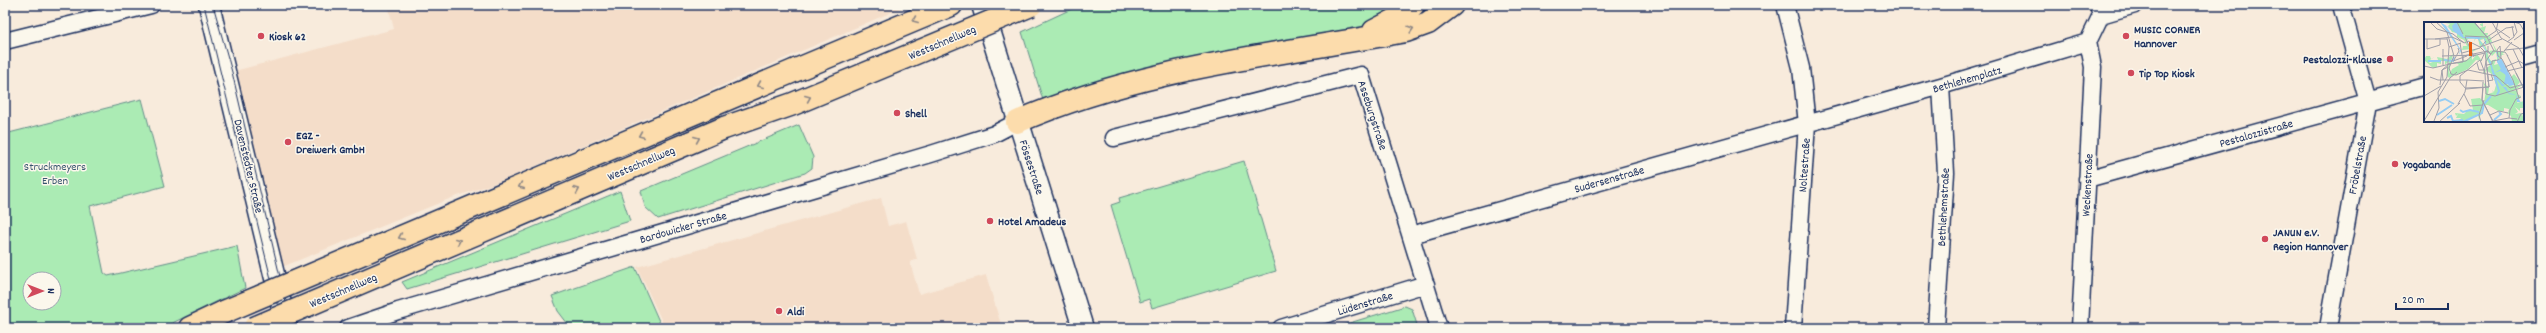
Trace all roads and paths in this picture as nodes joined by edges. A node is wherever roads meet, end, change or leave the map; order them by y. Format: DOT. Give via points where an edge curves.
graph roads {
  1 [pos="151,5"];
  2 [pos="209,5"];
  3 [pos="951,5"];
  4 [pos="982,5"];
  5 [pos="1031,5"];
  6 [pos="1413,5"];
  7 [pos="1452,5"];
  8 [pos="1784,5"];
  9 [pos="2135,5"];
  10 [pos="2341,5"];
  11 [pos="2099,10"];
  12 [pos="5,40"];
  13 [pos="1359,40"];
  14 [pos="2088,42"];
  15 [pos="2541,53"];
  16 [pos="2524,58"];
  17 [pos="1941,86"];
  18 [pos="2424,86"];
  19 [pos="2368,102"];
  20 [pos="1017,122"];
  21 [pos="1807,124"];
  22 [pos="1114,138"];
  23 [pos="2087,180"];
  24 [pos="1411,235"];
  25 [pos="1426,284"];
  26 [pos="190,328"];
  27 [pos="254,328"];
  28 [pos="287,328"];
  29 [pos="348,328"];
  30 [pos="1083,328"];
  31 [pos="1281,328"];
  32 [pos="1439,328"];
  33 [pos="1793,328"];
  34 [pos="1936,328"];
  35 [pos="2080,328"];
  36 [pos="2328,328"];
  1 -- 12 [label="street"];
  2 -- 28 [label="street, Davenstedter Straße"];
  3 -- 26 [label="highway, one-way, bridge"];
  4 -- 20 [label="street, Fössestraße"];
  27 -- 5 [label="highway, Westschnellweg, one-way, bridge" via="724,128 793,104"];
  6 -- 13 [label="highway" via="1395,20"];
  13 -- 7 [label="highway, one-way" via="1406,31 1428,23"];
  8 -- 21 [label="street, Noltestraße" via="1801,68"];
  9 -- 11 [label="street"];
  10 -- 19 [label="street, Fröbelstraße"];
  11 -- 14 [label="street"];
  13 -- 20 [label="highway" via="1214,63 1119,88 1046,110"];
  14 -- 17 [label="street, Bethlehemplatz"];
  14 -- 23 [label="street, Weckenstraße" via="2093,66"];
  15 -- 16 [label="street"];
  17 -- 21 [label="street, Bethlehemplatz"];
  17 -- 34 [label="street, Bethlehemstraße" via="1946,172"];
  18 -- 19 [label="street, Pestalozzistraße"];
  19 -- 23 [label="street, Pestalozzistraße"];
  19 -- 36 [label="street, Fröbelstraße"];
  20 -- 29 [label="street, Bardowicker Straße" via="994,134 931,154"];
  20 -- 30 [label="street, Fössestraße"];
  21 -- 24 [label="street, Sudersenstraße"];
  21 -- 33 [label="street, Noltestraße"];
  22 -- 24 [label="street, Asseburgstraße" via="1361,75"];
  23 -- 35 [label="street, Weckenstraße"];
  24 -- 25 [label="street, Asseburgstraße"];
  25 -- 31 [label="street, Lüdenstraße"];
  25 -- 32 [label="street, Asseburgstraße"];
}
